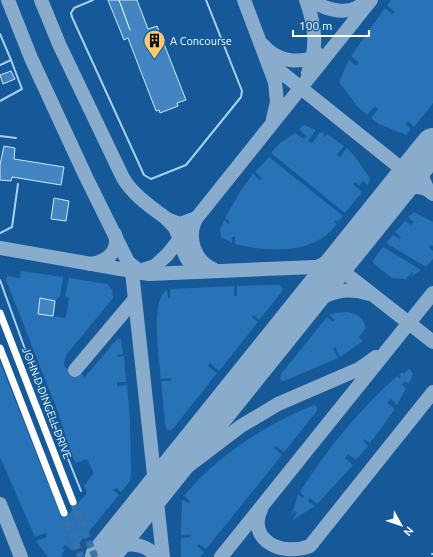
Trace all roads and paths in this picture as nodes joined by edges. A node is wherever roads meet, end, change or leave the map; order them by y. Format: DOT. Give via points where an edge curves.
graph roads {
  1 [pos="93,0"];
  2 [pos="206,0"];
  3 [pos="0,34"];
  4 [pos="11,60"];
  5 [pos="0,65"];
  6 [pos="0,101"];
  7 [pos="0,136"];
  8 [pos="16,138"];
  9 [pos="18,184"];
  10 [pos="0,233"];
  11 [pos="0,280"];
  12 [pos="0,313"];
  13 [pos="0,348"];
  14 [pos="81,491"];
  15 [pos="73,502"];
  16 [pos="64,513"];
  1 -- 2 [label="lane" via="74,8 72,17 144,175 151,179 186,165 241,98 242,91"];
  3 -- 4 [label="lane"];
  4 -- 5 [label="lane"];
  4 -- 6 [label="lane" via="22,90"];
  7 -- 8 [label="lane"];
  9 -- 10 [label="lane" via="12,227"];
  11 -- 14 [label="lane"];
  12 -- 15 [label="highway, JOHN D DINGELL DRIVE"];
  13 -- 16 [label="highway"];
}
